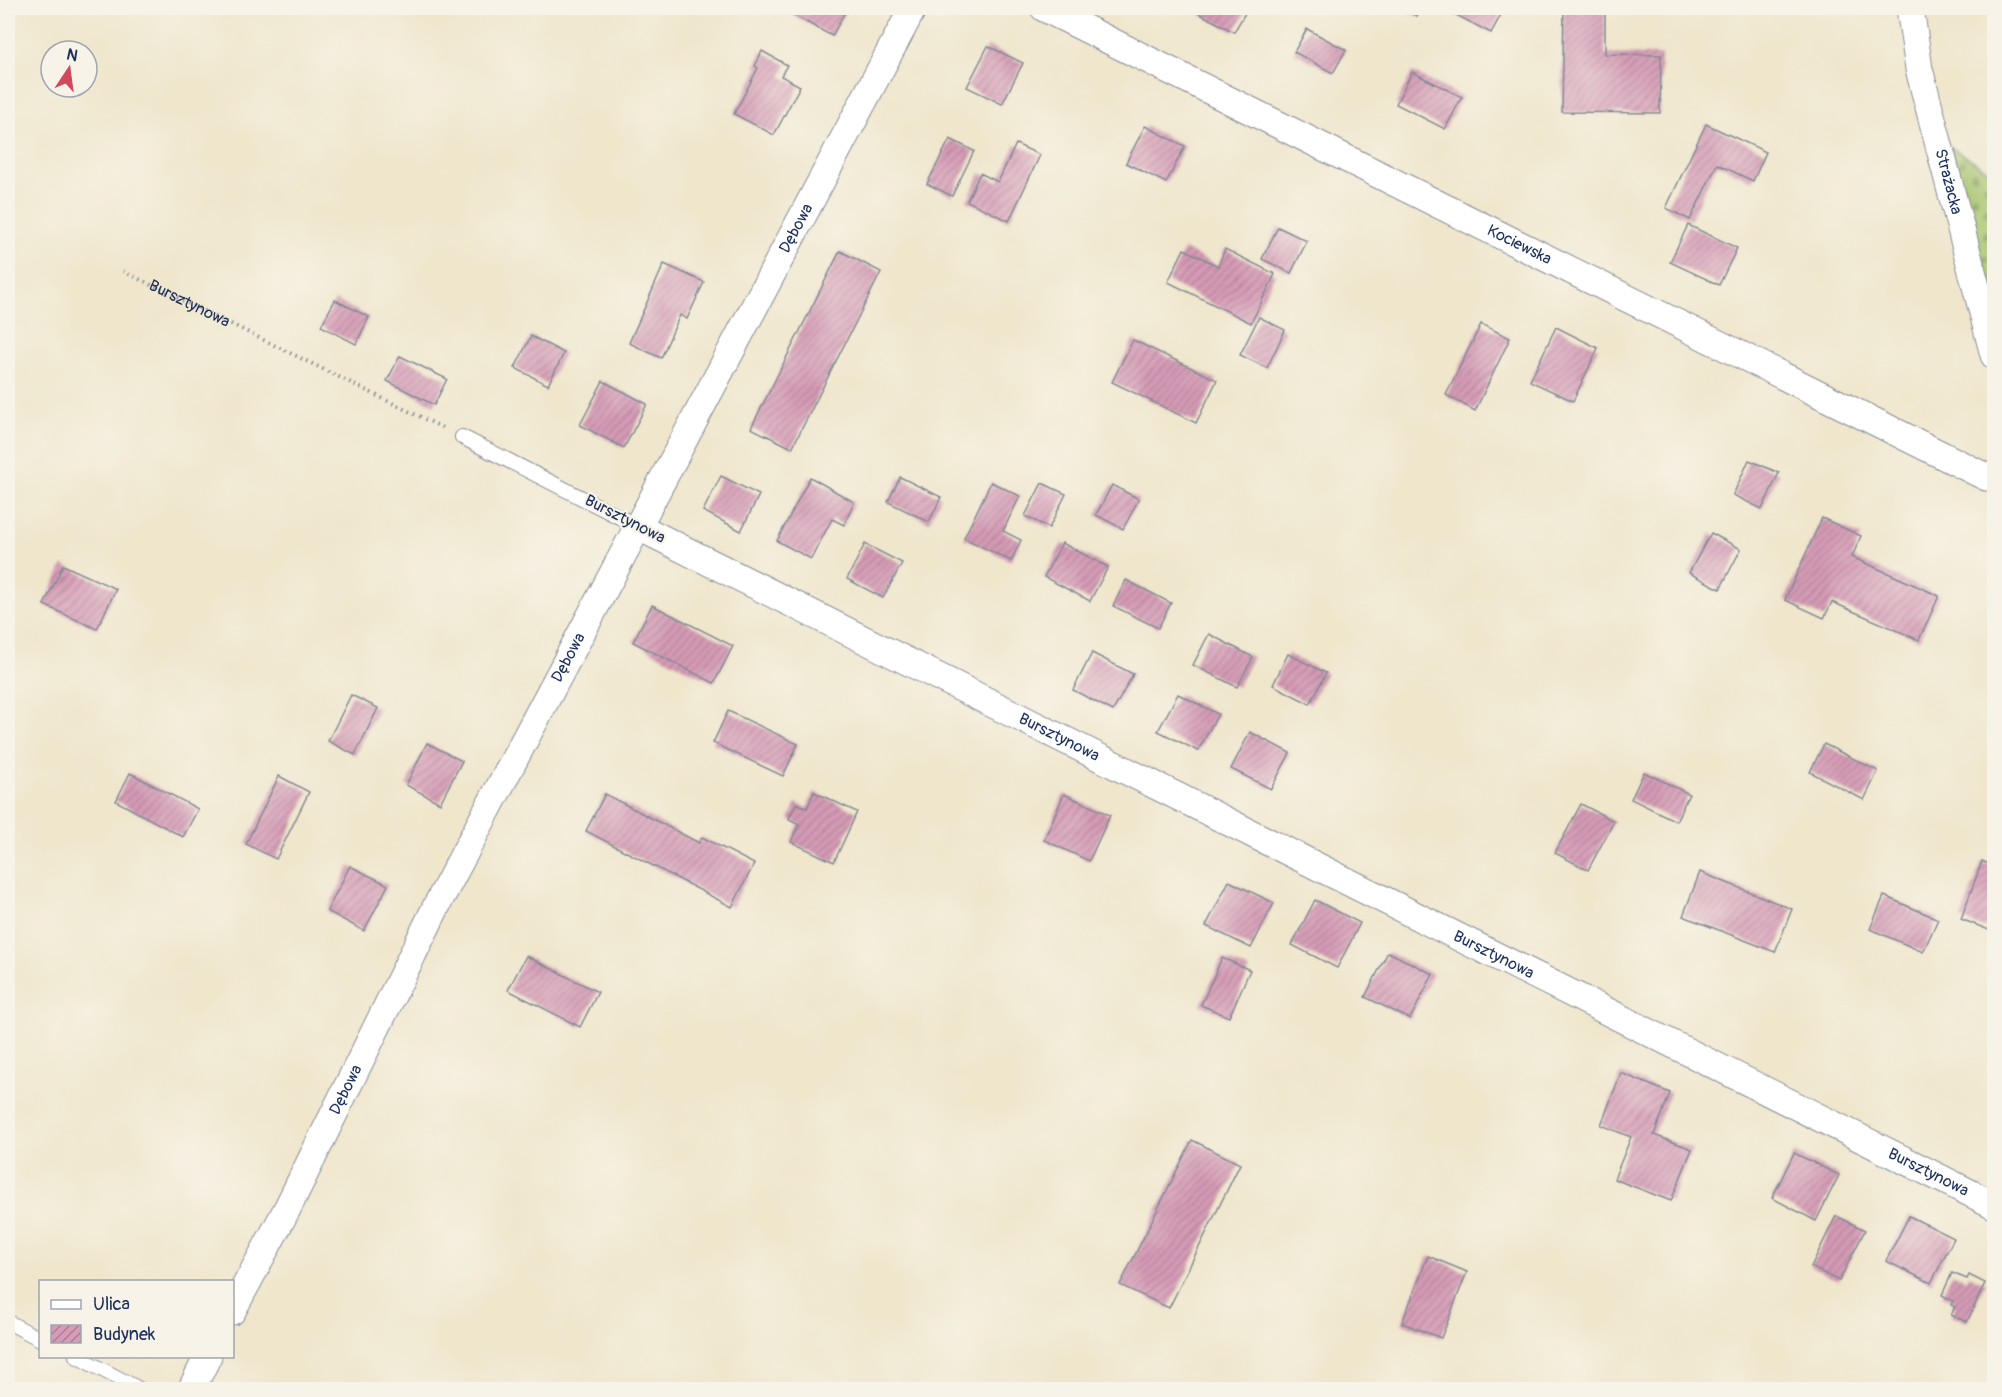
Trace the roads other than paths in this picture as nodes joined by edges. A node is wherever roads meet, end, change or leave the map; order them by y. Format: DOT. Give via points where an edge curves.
graph roads {
  1 [pos="913,8"];
  2 [pos="1044,8"];
  3 [pos="1910,8"];
  4 [pos="1995,355"];
  5 [pos="462,437"];
  6 [pos="1995,476"];
  7 [pos="638,526"];
  8 [pos="1995,1205"];
  9 [pos="234,1307"];
  10 [pos="8,1322"];
  11 [pos="39,1338"];
  12 [pos="80,1358"];
  13 [pos="207,1358"];
  14 [pos="141,1389"];
  15 [pos="191,1389"];
  1 -- 7 [label="street, Dębowa"];
  2 -- 6 [label="street, Kociewska" via="1986,477"];
  3 -- 4 [label="street, Strażacka" via="1919,69"];
  5 -- 7 [label="lane, Bursztynowa"];
  7 -- 8 [label="street, Bursztynowa"];
  7 -- 9 [label="street, Dębowa" via="438,903 287,1209"];
  10 -- 11 [label="lane"];
  12 -- 14 [label="lane"];
  13 -- 15 [label="street"];
}
